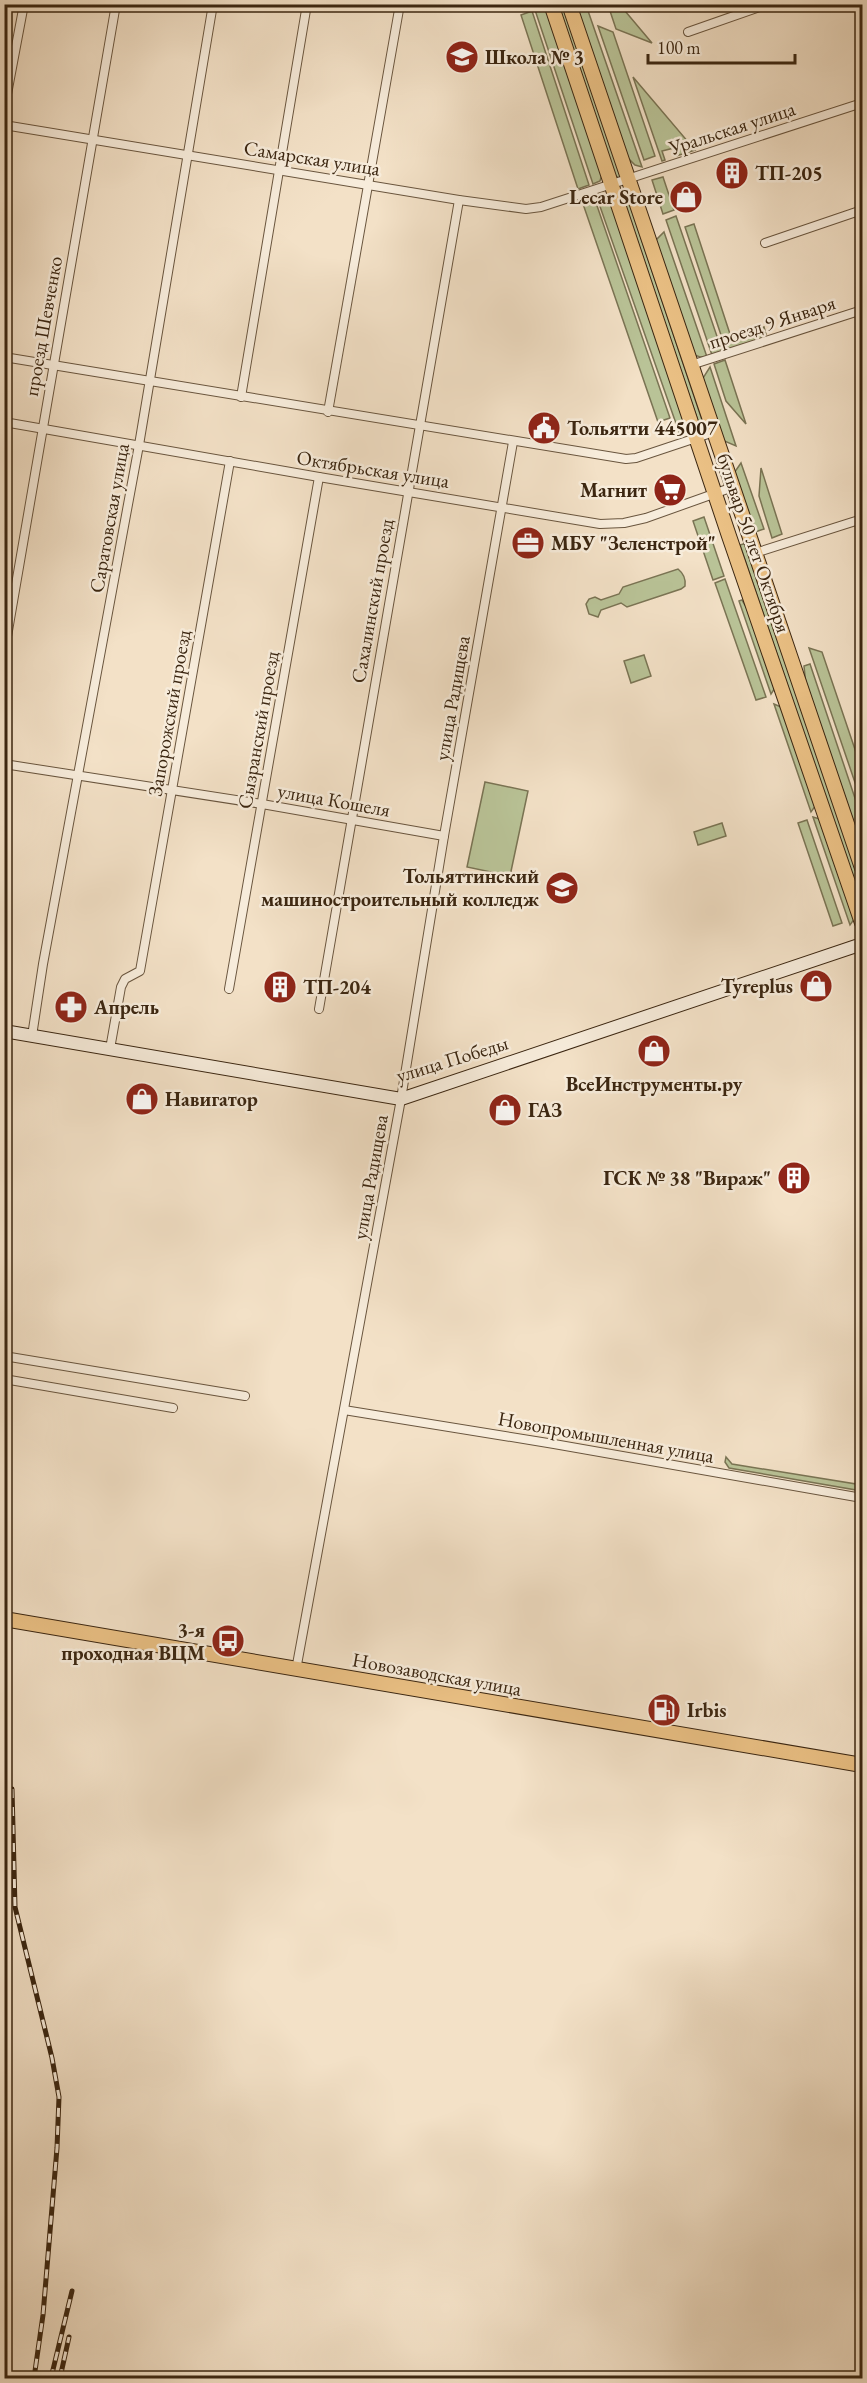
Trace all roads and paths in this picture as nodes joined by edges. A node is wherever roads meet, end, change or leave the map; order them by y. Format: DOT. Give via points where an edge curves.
graph roads {
  1 [pos="24,4"];
  2 [pos="116,4"];
  3 [pos="213,4"];
  4 [pos="307,4"];
  5 [pos="400,4"];
  6 [pos="551,4"];
  7 [pos="568,4"];
  8 [pos="768,4"];
  9 [pos="688,32"];
  10 [pos="862,103"];
  11 [pos="4,110"];
  12 [pos="4,125"];
  13 [pos="94,140"];
  14 [pos="186,154"];
  15 [pos="279,169"];
  16 [pos="628,179"];
  17 [pos="369,184"];
  18 [pos="612,184"];
  19 [pos="459,200"];
  20 [pos="862,210"];
  21 [pos="765,243"];
  22 [pos="862,310"];
  23 [pos="4,357"];
  24 [pos="53,365"];
  25 [pos="691,365"];
  26 [pos="149,381"];
  27 [pos="241,397"];
  28 [pos="328,412"];
  29 [pos="4,422"];
  30 [pos="419,426"];
  31 [pos="42,428"];
  32 [pos="714,432"];
  33 [pos="698,437"];
  34 [pos="513,442"];
  35 [pos="139,445"];
  36 [pos="230,461"];
  37 [pos="319,477"];
  38 [pos="733,487"];
  39 [pos="408,490"];
  40 [pos="715,493"];
  41 [pos="502,508"];
  42 [pos="862,519"];
  43 [pos="755,553"];
  44 [pos="4,654"];
  45 [pos="4,764"];
  46 [pos="79,775"];
  47 [pos="172,791"];
  48 [pos="262,804"];
  49 [pos="352,819"];
  50 [pos="444,836"];
  51 [pos="862,868"];
  52 [pos="862,923"];
  53 [pos="862,944"];
  54 [pos="229,989"];
  55 [pos="319,1009"];
  56 [pos="4,1031"];
  57 [pos="32,1036"];
  58 [pos="110,1049"];
  59 [pos="401,1099"];
  60 [pos="4,1356"];
  61 [pos="4,1379"];
  62 [pos="245,1395"];
  63 [pos="173,1408"];
  64 [pos="344,1410"];
  65 [pos="862,1498"];
  66 [pos="4,1619"];
  67 [pos="296,1670"];
  68 [pos="862,1766"];
  1 -- 11 [label="street"];
  2 -- 13 [label="street, проезд Шевченко"];
  3 -- 14 [label="street, Саратовская улица"];
  4 -- 15 [label="street"];
  5 -- 17 [label="street"];
  6 -- 18 [label="main road, бульвар 50 лет Октября"];
  7 -- 16 [label="main road, бульвар 50 лет Октября"];
  8 -- 9 [label="street"];
  10 -- 16 [label="street, Уральская улица"];
  12 -- 13 [label="street, Самарская улица"];
  13 -- 14 [label="street, Самарская улица"];
  13 -- 24 [label="street, проезд Шевченко"];
  14 -- 15 [label="street, Самарская улица"];
  14 -- 26 [label="street, Саратовская улица"];
  15 -- 17 [label="street, Самарская улица"];
  15 -- 27 [label="street"];
  16 -- 18 [label="street, Уральская улица"];
  16 -- 25 [label="main road, бульвар 50 лет Октября"];
  17 -- 19 [label="street, Самарская улица"];
  17 -- 28 [label="street"];
  18 -- 19 [label="street, Самарская улица" via="541,207"];
  18 -- 33 [label="main road, бульвар 50 лет Октября"];
  19 -- 30 [label="street, Сахалинский проезд"];
  20 -- 21 [label="street"];
  22 -- 25 [label="street, проезд 9 Января"];
  23 -- 24 [label="street"];
  24 -- 26 [label="street"];
  24 -- 31 [label="street, проезд Шевченко"];
  25 -- 32 [label="main road, бульвар 50 лет Октября"];
  26 -- 27 [label="street"];
  26 -- 35 [label="street, Саратовская улица"];
  27 -- 28 [label="street"];
  28 -- 30 [label="street"];
  29 -- 31 [label="street, Октябрьская улица"];
  30 -- 34 [label="street"];
  30 -- 39 [label="street, Сахалинский проезд"];
  31 -- 35 [label="street, Октябрьская улица"];
  31 -- 44 [label="street, проезд Шевченко"];
  32 -- 33 [label="street"];
  32 -- 38 [label="main road, бульвар 50 лет Октября"];
  33 -- 34 [label="street" via="626,459"];
  33 -- 40 [label="main road, бульвар 50 лет Октября"];
  34 -- 41 [label="street, улица Радищева"];
  35 -- 36 [label="street, Октябрьская улица"];
  35 -- 46 [label="street, Саратовская улица"];
  36 -- 37 [label="street, Октябрьская улица"];
  36 -- 47 [label="street, Запорожский проезд"];
  37 -- 39 [label="street, Октябрьская улица"];
  37 -- 48 [label="street, Сызранский проезд"];
  38 -- 40 [label="street, Октябрьская улица"];
  38 -- 43 [label="main road, бульвар 50 лет Октября"];
  39 -- 41 [label="street, Октябрьская улица"];
  39 -- 49 [label="street, Сахалинский проезд"];
  40 -- 41 [label="street, Октябрьская улица" via="624,523 600,524"];
  40 -- 52 [label="main road, бульвар 50 лет Октября"];
  41 -- 50 [label="street, улица Радищева"];
  42 -- 43 [label="street"];
  43 -- 51 [label="main road, бульвар 50 лет Октября"];
  45 -- 46 [label="street, улица Кошеля"];
  46 -- 47 [label="street, улица Кошеля"];
  46 -- 57 [label="street, Саратовская улица"];
  47 -- 48 [label="street, улица Кошеля"];
  47 -- 58 [label="street, Запорожский проезд" via="140,971 125,979 121,987"];
  48 -- 49 [label="street, улица Кошеля"];
  48 -- 54 [label="street, Сызранский проезд"];
  49 -- 50 [label="street, улица Кошеля"];
  49 -- 55 [label="street, Сахалинский проезд"];
  50 -- 59 [label="street, улица Радищева"];
  53 -- 59 [label="main road, улица Победы"];
  56 -- 57 [label="main road, улица Победы"];
  57 -- 58 [label="main road, улица Победы"];
  58 -- 59 [label="main road, улица Победы"];
  59 -- 64 [label="street, улица Радищева"];
  60 -- 62 [label="street"];
  61 -- 63 [label="street"];
  64 -- 65 [label="street, Новопромышленная улица"];
  64 -- 67 [label="street, улица Радищева"];
  66 -- 67 [label="main road, Новозаводская улица"];
  67 -- 68 [label="main road, Новозаводская улица"];
}
